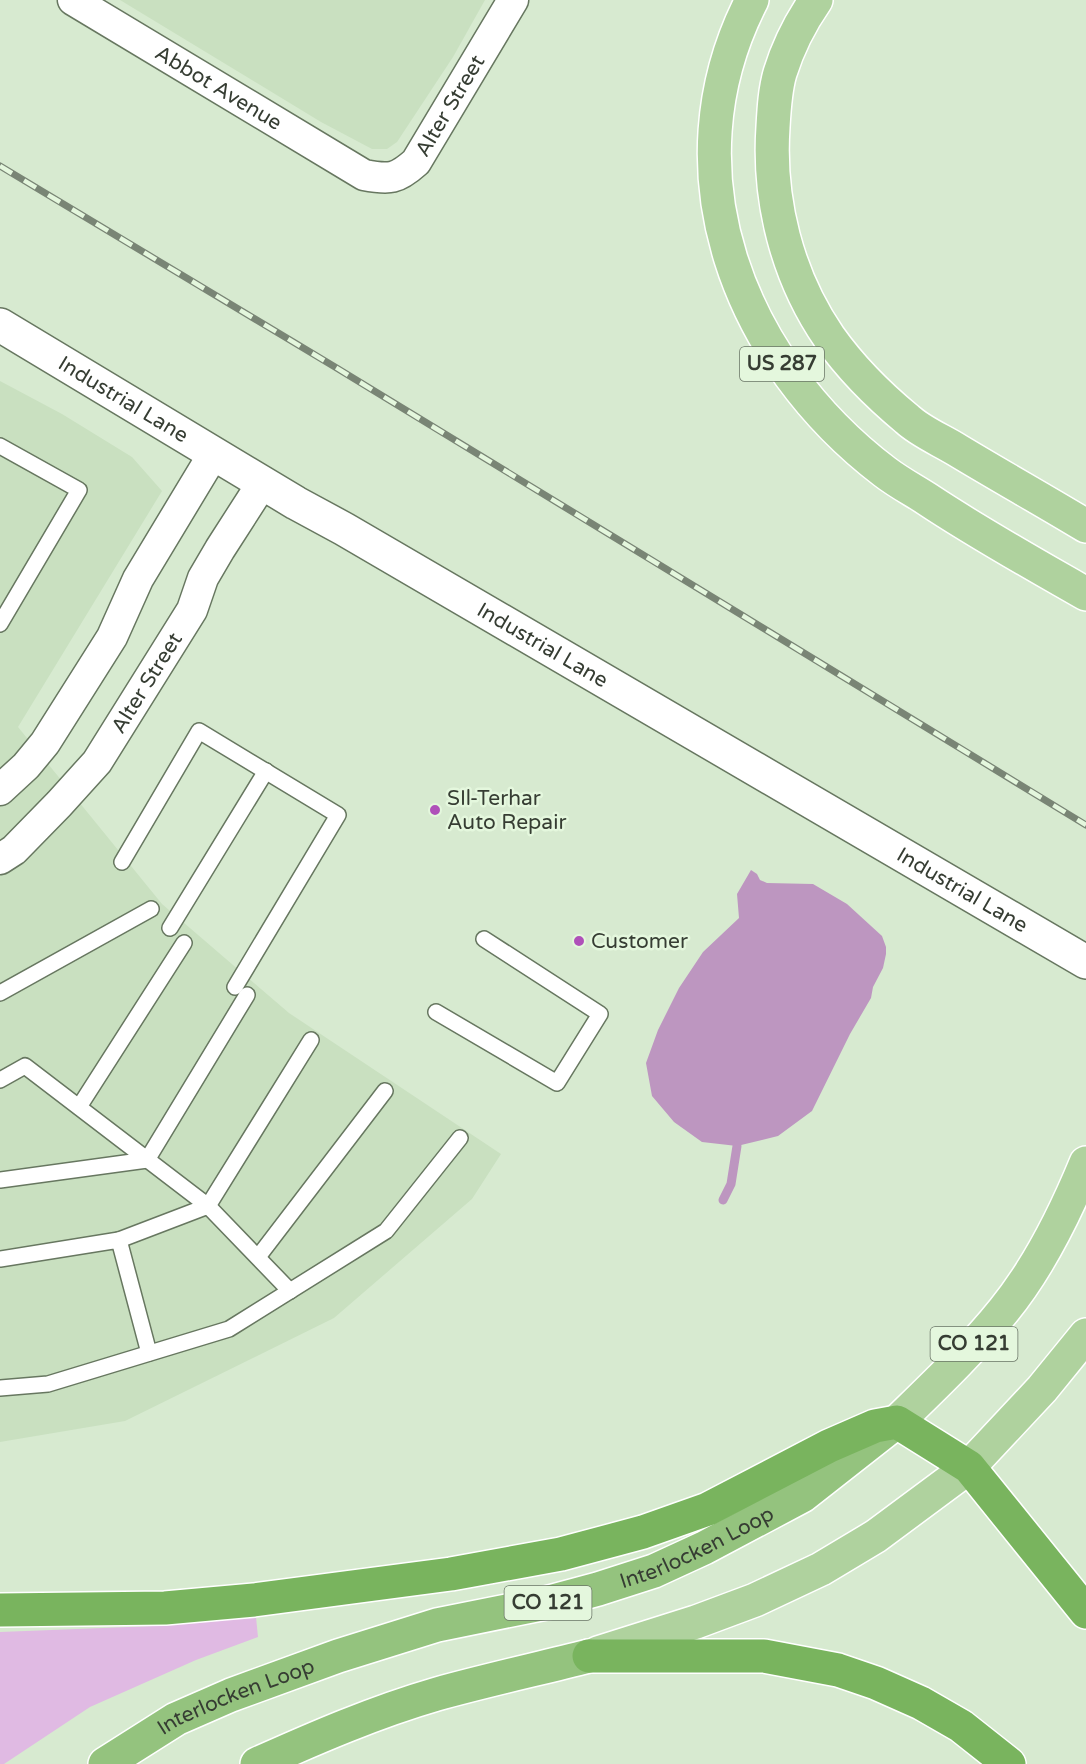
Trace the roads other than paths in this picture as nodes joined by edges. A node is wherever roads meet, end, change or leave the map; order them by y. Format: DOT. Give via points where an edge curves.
graph roads {
  1 [pos="73,0"];
  2 [pos="513,0"];
  3 [pos="752,0"];
  4 [pos="816,0"];
  5 [pos="364,175"];
  6 [pos="0,325"];
  7 [pos="0,446"];
  8 [pos="214,453"];
  9 [pos="263,482"];
  10 [pos="1086,526"];
  11 [pos="1086,594"];
  12 [pos="0,624"];
  13 [pos="266,771"];
  14 [pos="0,790"];
  15 [pos="0,860"];
  16 [pos="122,862"];
  17 [pos="151,909"];
  18 [pos="170,928"];
  19 [pos="484,939"];
  20 [pos="184,943"];
  21 [pos="1086,962"];
  22 [pos="0,993"];
  23 [pos="436,1012"];
  24 [pos="311,1040"];
  25 [pos="0,1080"];
  26 [pos="385,1091"];
  27 [pos="79,1107"];
  28 [pos="460,1138"];
  29 [pos="147,1160"];
  30 [pos="1086,1163"];
  31 [pos="0,1180"];
  32 [pos="208,1206"];
  33 [pos="119,1240"];
  34 [pos="258,1257"];
  35 [pos="0,1259"];
  36 [pos="290,1291"];
  37 [pos="1086,1335"];
  38 [pos="149,1353"];
  39 [pos="0,1388"];
  40 [pos="897,1422"];
  41 [pos="969,1467"];
  42 [pos="0,1610"];
  43 [pos="1086,1612"];
  44 [pos="589,1656"];
  45 [pos="105,1764"];
  46 [pos="257,1764"];
  47 [pos="1008,1764"];
  1 -- 5 [label="street, Abbot Avenue"];
  2 -- 5 [label="street, Alter Street" via="416,162 403,174 384,179"];
  3 -- 11 [label="main road, US 287" via="723,75 714,132 714,161 729,253 746,301 767,342 793,381 827,419 885,472"];
  4 -- 10 [label="main road" via="793,38 780,74 771,147 781,227 805,294 828,336 855,371 908,421"];
  6 -- 8 [label="street, Industrial Lane"];
  7 -- 12 [label="lane" via="79,490"];
  8 -- 9 [label="street, Industrial Lane"];
  8 -- 14 [label="street" via="138,579 112,637 51,734 26,766"];
  9 -- 15 [label="street, Alter Street" via="203,578 192,610 97,762"];
  9 -- 21 [label="street, Industrial Lane"];
  13 -- 16 [label="lane" via="199,730"];
  13 -- 18 [label="lane"];
  13 -- 29 [label="lane" via="338,815"];
  17 -- 22 [label="lane"];
  19 -- 23 [label="lane" via="600,1014 557,1083"];
  20 -- 27 [label="lane"];
  24 -- 32 [label="lane"];
  25 -- 27 [label="lane" via="25,1066"];
  26 -- 34 [label="lane"];
  27 -- 29 [label="lane"];
  28 -- 36 [label="lane" via="386,1231"];
  29 -- 31 [label="lane"];
  29 -- 32 [label="lane"];
  30 -- 40 [label="main road, Interlocken Loop / CO 121" via="1056,1229 1005,1309"];
  32 -- 33 [label="lane"];
  32 -- 34 [label="lane"];
  33 -- 35 [label="lane"];
  33 -- 38 [label="lane"];
  34 -- 36 [label="lane"];
  36 -- 38 [label="lane" via="229,1329"];
  37 -- 41 [label="main road"];
  38 -- 39 [label="lane" via="48,1384"];
  40 -- 41 [label="highway"];
  40 -- 42 [label="highway" via="875,1426 829,1446 708,1509 561,1554 451,1574 254,1600 165,1608"];
  40 -- 45 [label="highway, Interlocken Loop / CO 121" via="802,1496 654,1571 546,1603 437,1625 327,1660 176,1719"];
  41 -- 43 [label="highway"];
  41 -- 44 [label="main road" via="876,1536 821,1569 745,1604"];
  44 -- 46 [label="highway" via="437,1694 329,1732"];
  44 -- 47 [label="highway" via="764,1656 838,1670 921,1703 961,1726"];
}
